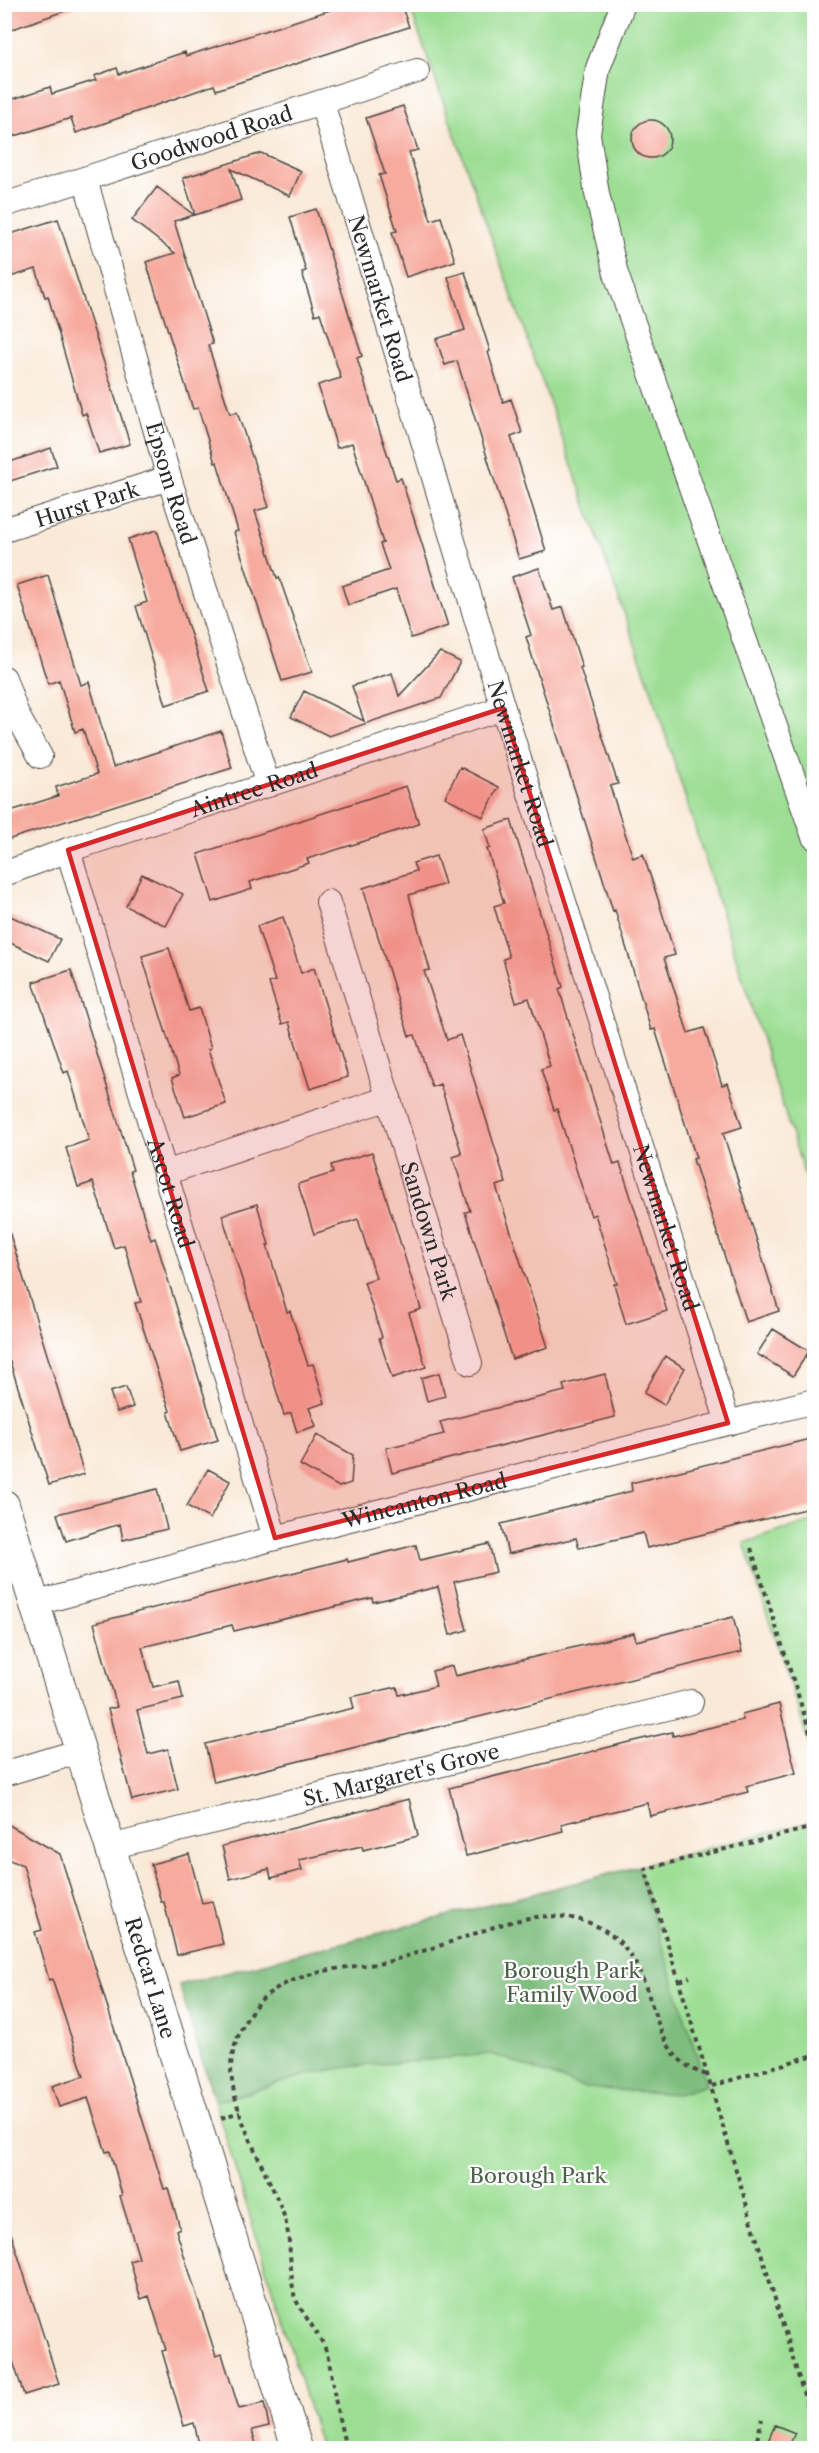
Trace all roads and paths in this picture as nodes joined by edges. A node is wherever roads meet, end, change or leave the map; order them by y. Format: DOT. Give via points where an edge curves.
graph roads {
  1 [pos="623,4"];
  2 [pos="417,71"];
  3 [pos="322,103"];
  4 [pos="85,179"];
  5 [pos="4,205"];
  6 [pos="169,478"];
  7 [pos="4,530"];
  8 [pos="4,678"];
  9 [pos="503,708"];
  10 [pos="40,756"];
  11 [pos="268,785"];
  12 [pos="814,837"];
  13 [pos="68,850"];
  14 [pos="4,874"];
  15 [pos="328,902"];
  16 [pos="389,1098"];
  17 [pos="165,1173"];
  18 [pos="470,1363"];
  19 [pos="814,1401"];
  20 [pos="728,1423"];
  21 [pos="4,1505"];
  22 [pos="275,1538"];
  23 [pos="751,1548"];
  24 [pos="34,1604"];
  25 [pos="691,1702"];
  26 [pos="814,1745"];
  27 [pos="80,1751"];
  28 [pos="4,1774"];
  29 [pos="814,1827"];
  30 [pos="110,1847"];
  31 [pos="690,1977"];
  32 [pos="680,1981"];
  33 [pos="814,2055"];
  34 [pos="708,2075"];
  35 [pos="712,2086"];
  36 [pos="812,2411"];
  37 [pos="762,2419"];
  38 [pos="814,2428"];
  39 [pos="297,2448"];
  40 [pos="346,2448"];
  41 [pos="755,2448"];
  1 -- 12 [label="street" via="598,68 588,134 597,194 616,274"];
  2 -- 3 [label="street, Goodwood Road"];
  3 -- 4 [label="street, Goodwood Road"];
  3 -- 9 [label="street, Newmarket Road"];
  4 -- 5 [label="street, Goodwood Road"];
  4 -- 6 [label="street, Epsom Road"];
  6 -- 7 [label="street, Hurst Park"];
  6 -- 11 [label="street, Epsom Road"];
  8 -- 10 [label="street" via="17,715"];
  9 -- 11 [label="street, Aintree Road"];
  9 -- 20 [label="street, Newmarket Road"];
  11 -- 13 [label="street, Aintree Road"];
  13 -- 14 [label="street, Aintree Road"];
  13 -- 17 [label="street, Ascot Road"];
  15 -- 16 [label="street, Sandown Park"];
  16 -- 17 [label="street"];
  16 -- 18 [label="street, Sandown Park"];
  17 -- 22 [label="street, Ascot Road"];
  19 -- 20 [label="street, Wincanton Road"];
  20 -- 22 [label="street, Wincanton Road"];
  21 -- 24 [label="main road, Redcar Lane"];
  22 -- 24 [label="street, Wincanton Road"];
  23 -- 26 [label="path"];
  24 -- 27 [label="main road, Redcar Lane"];
  25 -- 30 [label="street, St. Margaret's Grove"];
  27 -- 28 [label="street"];
  27 -- 30 [label="main road, Redcar Lane"];
  29 -- 32 [label="path" via="645,1869"];
  30 -- 39 [label="main road, Redcar Lane"];
  31 -- 32 [label="path"];
  32 -- 34 [label="path"];
  33 -- 35 [label="path"];
  34 -- 35 [label="path"];
  34 -- 40 [label="path" via="669,2049 644,1980 628,1951 605,1932 574,1918 521,1918 390,1962 346,1967 297,1980 260,2001 238,2039 232,2063 233,2084 240,2112 284,2216 296,2300 325,2350"];
  35 -- 36 [label="path"];
  36 -- 38 [label="path"];
  37 -- 41 [label="path"];
}
